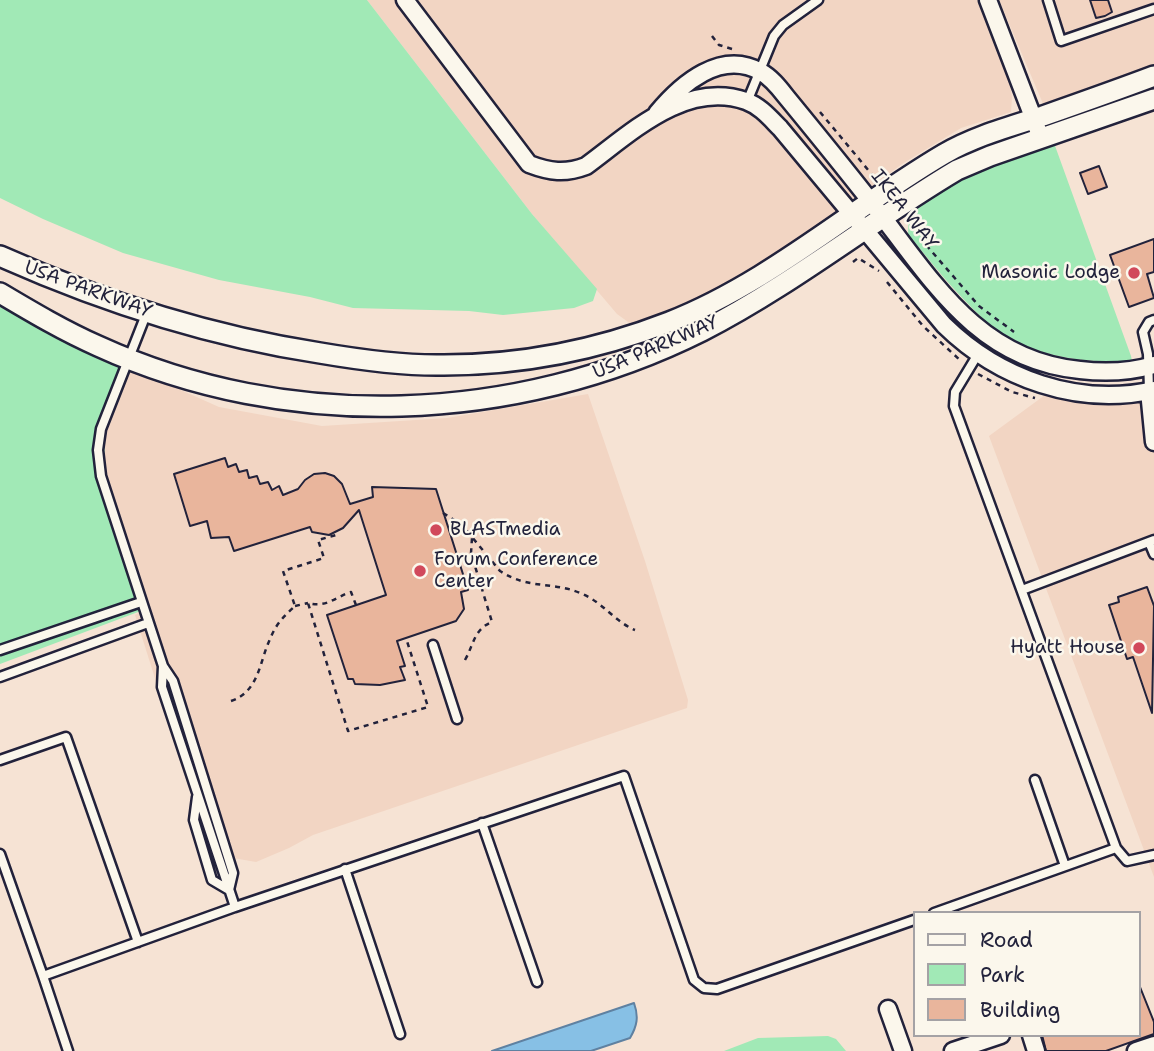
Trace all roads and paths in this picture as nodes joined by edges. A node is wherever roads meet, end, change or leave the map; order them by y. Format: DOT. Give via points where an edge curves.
graph roads {
  1 [pos="404,0"];
  2 [pos="818,0"];
  3 [pos="988,0"];
  4 [pos="1048,0"];
  5 [pos="1154,9"];
  6 [pos="712,36"];
  7 [pos="741,52"];
  8 [pos="759,71"];
  9 [pos="1154,76"];
  10 [pos="1154,99"];
  11 [pos="747,102"];
  12 [pos="653,118"];
  13 [pos="1034,118"];
  14 [pos="1041,138"];
  15 [pos="870,200"];
  16 [pos="851,214"];
  17 [pos="884,218"];
  18 [pos="908,219"];
  19 [pos="864,231"];
  20 [pos="0,256"];
  21 [pos="0,293"];
  22 [pos="147,313"];
  23 [pos="1154,320"];
  24 [pos="1020,338"];
  25 [pos="978,354"];
  26 [pos="129,358"];
  27 [pos="1151,366"];
  28 [pos="1152,390"];
  29 [pos="1154,442"];
  30 [pos="443,513"];
  31 [pos="337,532"];
  32 [pos="472,538"];
  33 [pos="1152,541"];
  34 [pos="1154,554"];
  35 [pos="1022,590"];
  36 [pos="141,601"];
  37 [pos="308,603"];
  38 [pos="356,605"];
  39 [pos="295,606"];
  40 [pos="148,623"];
  41 [pos="635,630"];
  42 [pos="406,638"];
  43 [pos="433,645"];
  44 [pos="0,650"];
  45 [pos="466,660"];
  46 [pos="163,666"];
  47 [pos="0,677"];
  48 [pos="231,701"];
  49 [pos="457,719"];
  50 [pos="0,760"];
  51 [pos="1035,780"];
  52 [pos="198,795"];
  53 [pos="214,811"];
  54 [pos="204,814"];
  55 [pos="482,823"];
  56 [pos="1116,848"];
  57 [pos="0,854"];
  58 [pos="1154,855"];
  59 [pos="1065,866"];
  60 [pos="345,869"];
  61 [pos="229,890"];
  62 [pos="235,907"];
  63 [pos="940,911"];
  64 [pos="912,921"];
  65 [pos="138,942"];
  66 [pos="43,976"];
  67 [pos="537,982"];
  68 [pos="888,1009"];
  69 [pos="400,1034"];
  70 [pos="994,1037"];
  71 [pos="1154,1045"];
  72 [pos="68,1051"];
  73 [pos="903,1051"];
  74 [pos="953,1051"];
  75 [pos="1136,1051"];
  1 -- 12 [label="street" via="529,164 559,172 586,166"];
  2 -- 8 [label="lane" via="783,25"];
  3 -- 13 [label="street"];
  4 -- 5 [label="lane" via="1061,41"];
  6 -- 7 [label="path" via="719,45"];
  8 -- 11 [label="lane"];
  8 -- 12 [label="street" via="739,65 698,75"];
  8 -- 15 [label="street, IKEA WAY" via="781,91"];
  9 -- 13 [label="street, USA PARKWAY"];
  10 -- 14 [label="street, USA PARKWAY"];
  11 -- 12 [label="street" via="705,96"];
  11 -- 16 [label="street" via="780,128"];
  13 -- 14 [label="street"];
  13 -- 15 [label="street, USA PARKWAY" via="960,145"];
  14 -- 17 [label="street, USA PARKWAY" via="957,170"];
  15 -- 16 [label="street, USA PARKWAY"];
  15 -- 17 [label="street, IKEA WAY"];
  16 -- 19 [label="street"];
  16 -- 22 [label="street, USA PARKWAY" via="793,255 698,309 615,341 532,359 442,366 386,362 278,346"];
  17 -- 19 [label="street, USA PARKWAY"];
  17 -- 27 [label="street, IKEA WAY" via="965,316 1004,348 1074,370 1107,372"];
  18 -- 24 [label="path" via="979,306"];
  19 -- 25 [label="street" via="944,325"];
  19 -- 26 [label="street, USA PARKWAY" via="757,300 675,344 593,375 505,396 425,406 331,405 238,392"];
  20 -- 22 [label="street, USA PARKWAY"];
  21 -- 26 [label="street, USA PARKWAY"];
  22 -- 26 [label="lane"];
  23 -- 27 [label="lane" via="1143,332"];
  25 -- 28 [label="street" via="1009,372 1060,389 1100,394"];
  25 -- 35 [label="lane" via="955,392 954,406"];
  26 -- 36 [label="lane" via="101,429 98,450 111,512"];
  27 -- 28 [label="lane"];
  28 -- 29 [label="street"];
  30 -- 32 [label="path"];
  31 -- 39 [label="path" via="318,540 324,558 283,571"];
  32 -- 41 [label="path" via="507,575 530,585 581,593"];
  32 -- 45 [label="path" via="471,553 492,622 476,634"];
  33 -- 34 [label="lane"];
  33 -- 35 [label="lane"];
  35 -- 56 [label="lane"];
  36 -- 40 [label="lane"];
  36 -- 44 [label="lane"];
  37 -- 38 [label="path" via="329,604 352,592"];
  37 -- 39 [label="path"];
  37 -- 42 [label="path" via="348,731 428,707"];
  39 -- 48 [label="path" via="276,626 250,688"];
  40 -- 46 [label="lane"];
  40 -- 47 [label="lane"];
  43 -- 49 [label="lane"];
  46 -- 52 [label="lane" via="162,687"];
  46 -- 53 [label="lane" via="173,681"];
  50 -- 65 [label="lane" via="66,737"];
  51 -- 59 [label="lane"];
  52 -- 54 [label="lane"];
  52 -- 61 [label="lane" via="194,820 212,880"];
  53 -- 54 [label="lane"];
  53 -- 61 [label="lane" via="233,873"];
  54 -- 61 [label="lane"];
  55 -- 60 [label="lane"];
  55 -- 64 [label="lane" via="624,776 694,981 704,988 717,989"];
  55 -- 67 [label="lane"];
  56 -- 58 [label="lane" via="1127,861"];
  56 -- 59 [label="lane"];
  57 -- 66 [label="lane"];
  59 -- 63 [label="lane"];
  60 -- 62 [label="lane"];
  60 -- 69 [label="lane"];
  61 -- 62 [label="lane"];
  62 -- 65 [label="lane"];
  65 -- 66 [label="lane"];
  66 -- 72 [label="lane"];
  68 -- 73 [label="street"];
  70 -- 74 [label="street"];
  71 -- 75 [label="street"];
}
